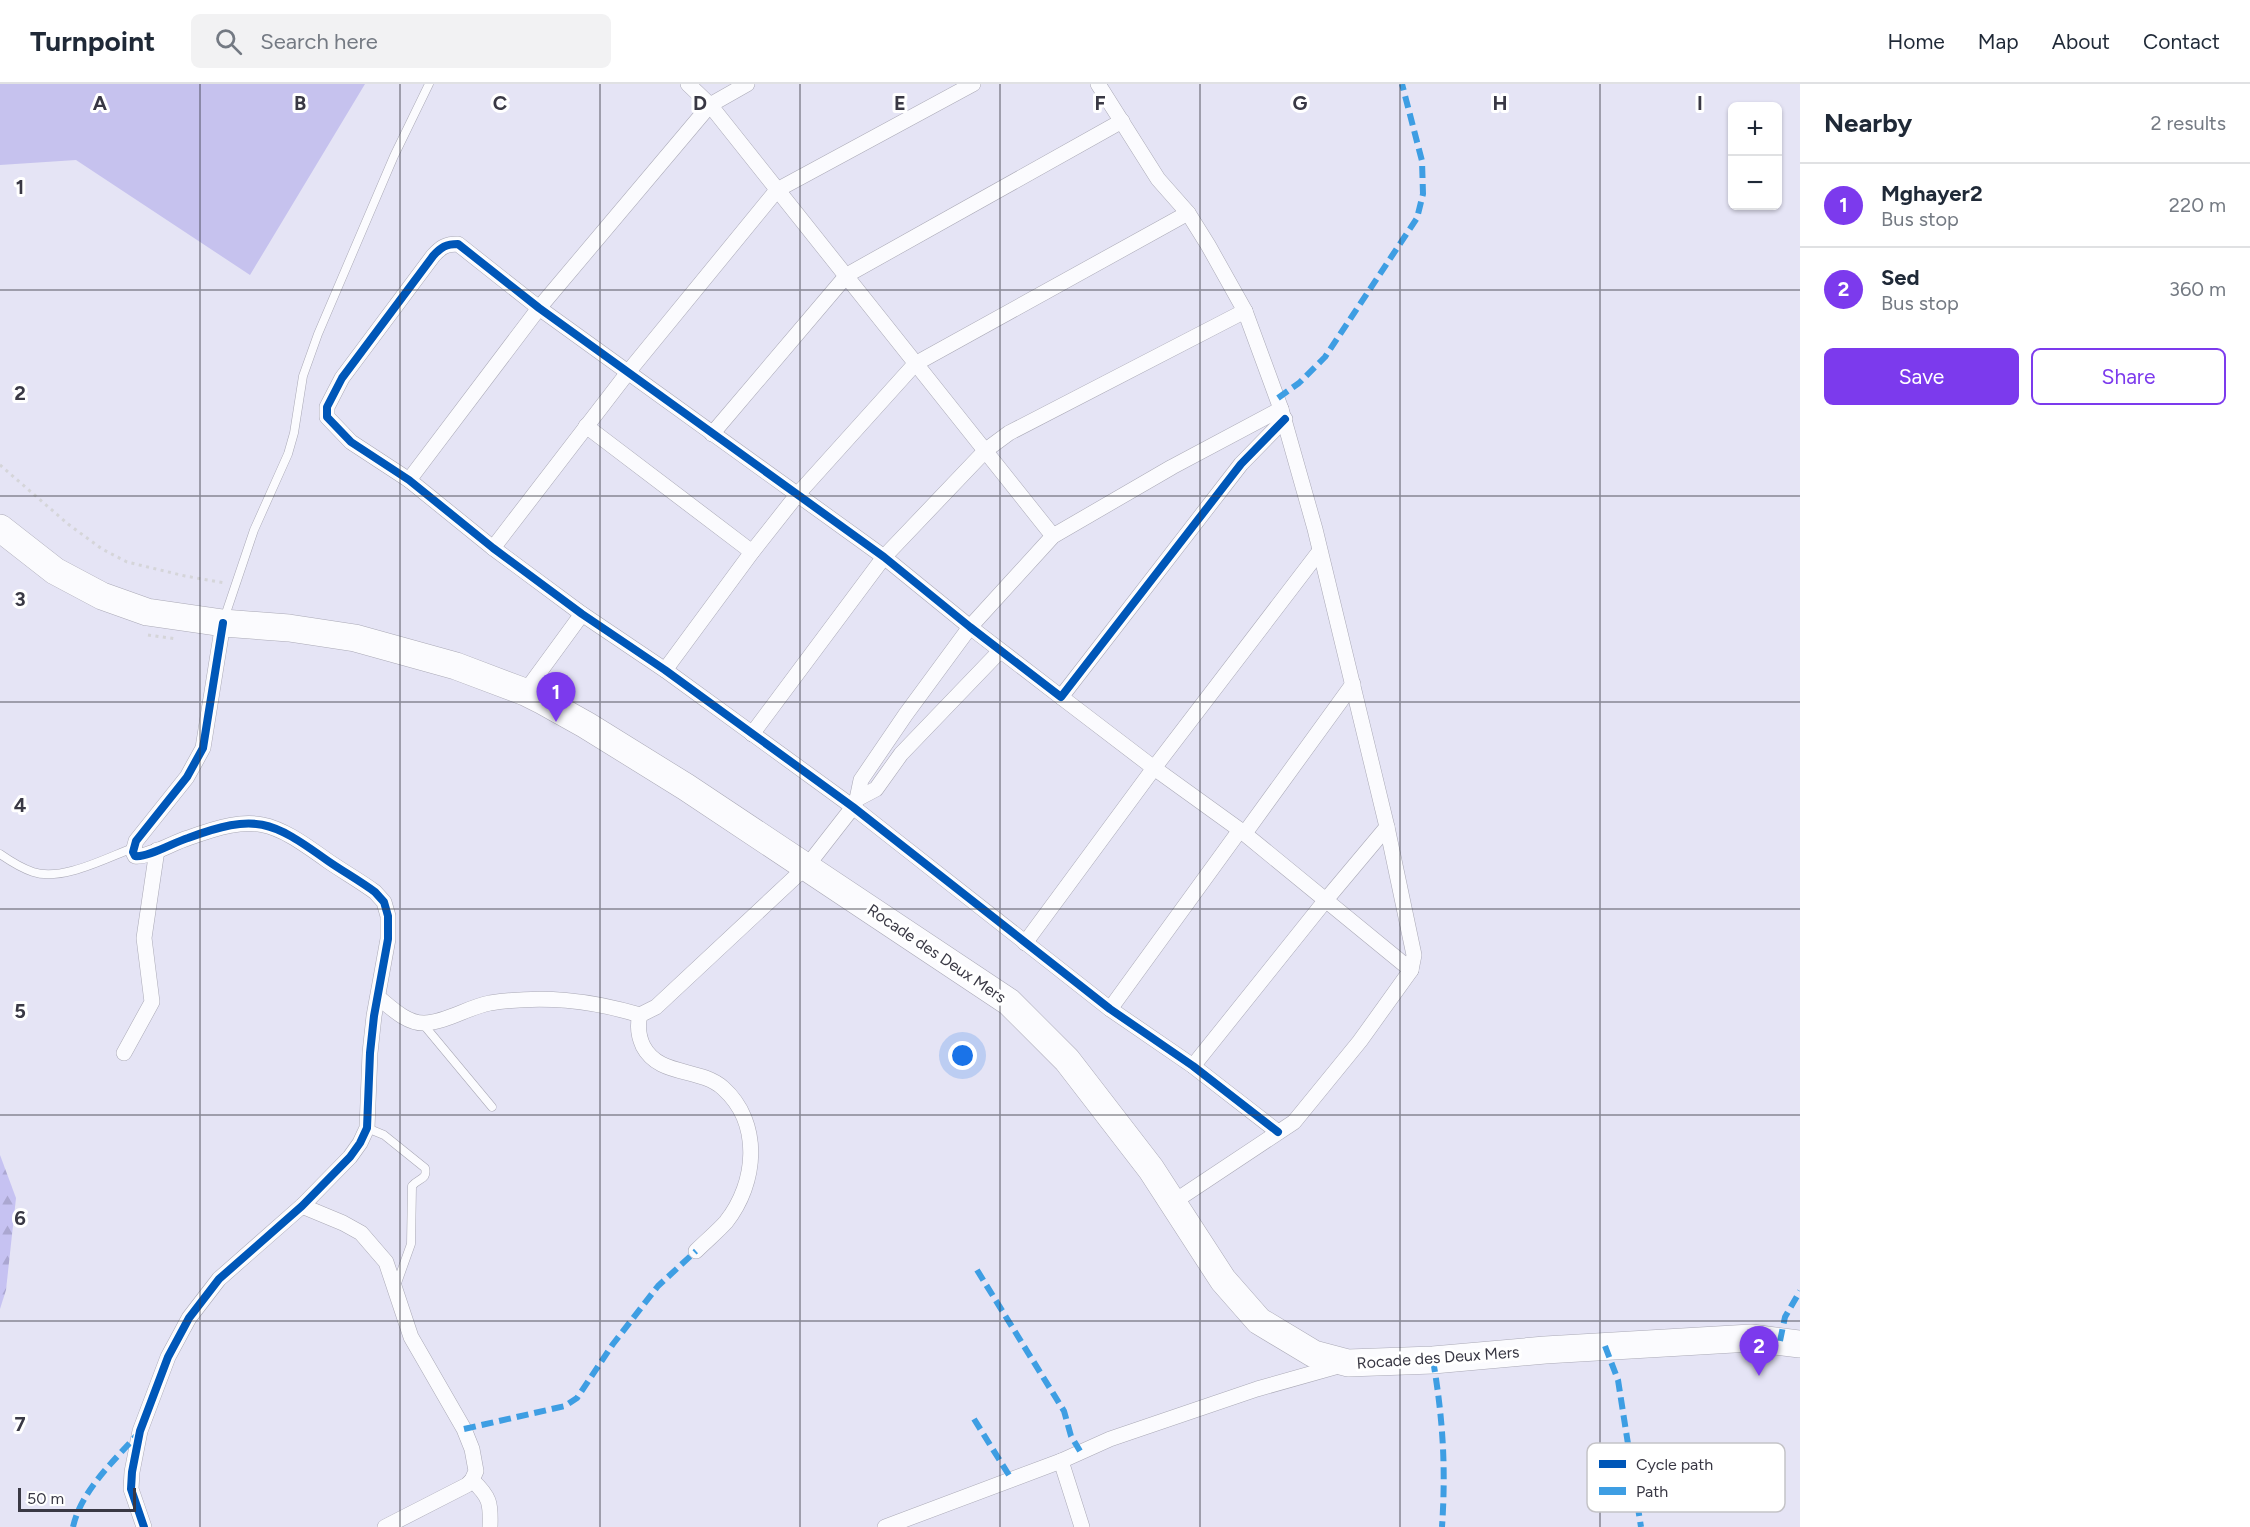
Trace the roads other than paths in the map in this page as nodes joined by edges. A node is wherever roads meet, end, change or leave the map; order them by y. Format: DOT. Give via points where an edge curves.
graph roads {
  1 [pos="429,84"];
  2 [pos="688,84"];
  3 [pos="747,84"];
  4 [pos="973,84"];
  5 [pos="1098,84"];
  6 [pos="710,105"];
  7 [pos="1122,121"];
  8 [pos="777,189"];
  9 [pos="1188,213"];
  10 [pos="847,275"];
  11 [pos="539,308"];
  12 [pos="1245,311"];
  13 [pos="915,364"];
  14 [pos="629,371"];
  15 [pos="1283,414"];
  16 [pos="586,426"];
  17 [pos="712,434"];
  18 [pos="986,450"];
  19 [pos="409,480"];
  20 [pos="797,495"];
  21 [pos="0,528"];
  22 [pos="1053,536"];
  23 [pos="493,548"];
  24 [pos="752,552"];
  25 [pos="1320,552"];
  26 [pos="884,557"];
  27 [pos="582,614"];
  28 [pos="223,623"];
  29 [pos="970,627"];
  30 [pos="1000,651"];
  31 [pos="665,670"];
  32 [pos="1353,684"];
  33 [pos="525,693"];
  34 [pos="1062,697"];
  35 [pos="752,734"];
  36 [pos="1154,768"];
  37 [pos="855,803"];
  38 [pos="1387,827"];
  39 [pos="1242,831"];
  40 [pos="133,848"];
  41 [pos="157,850"];
  42 [pos="0,854"];
  43 [pos="807,866"];
  44 [pos="1325,901"];
  45 [pos="1025,943"];
  46 [pos="1412,970"];
  47 [pos="378,997"];
  48 [pos="1110,1009"];
  49 [pos="640,1015"];
  50 [pos="423,1024"];
  51 [pos="124,1053"];
  52 [pos="1193,1066"];
  53 [pos="492,1107"];
  54 [pos="367,1128"];
  55 [pos="1278,1132"];
  56 [pos="1172,1203"];
  57 [pos="302,1206"];
  58 [pos="696,1251"];
  59 [pos="395,1288"];
  60 [pos="1800,1344"];
  61 [pos="1348,1363"];
  62 [pos="1061,1461"];
  63 [pos="472,1480"];
  64 [pos="144,1527"];
  65 [pos="385,1527"];
  66 [pos="490,1527"];
  67 [pos="885,1527"];
  68 [pos="1082,1527"];
  1 -- 28 [label="lane" via="318,334 303,376 288,454 254,530"];
  2 -- 6 [label="street"];
  3 -- 6 [label="street"];
  4 -- 8 [label="street"];
  5 -- 7 [label="street"];
  6 -- 8 [label="street"];
  6 -- 11 [label="street"];
  7 -- 9 [label="street" via="1158,179"];
  7 -- 10 [label="street"];
  8 -- 10 [label="street"];
  8 -- 14 [label="street"];
  9 -- 12 [label="street"];
  9 -- 13 [label="street"];
  10 -- 13 [label="street"];
  10 -- 17 [label="street"];
  11 -- 14 [label="street"];
  11 -- 19 [label="street"];
  11 -- 19 [label="street" via="458,244 441,248 427,264 342,378 327,407 327,417 351,441"];
  12 -- 15 [label="street"];
  12 -- 18 [label="street" via="1009,433"];
  13 -- 18 [label="street"];
  13 -- 20 [label="street"];
  14 -- 16 [label="street"];
  14 -- 17 [label="street"];
  15 -- 22 [label="street" via="1172,467"];
  15 -- 25 [label="street"];
  15 -- 34 [label="street"];
  16 -- 23 [label="street"];
  16 -- 24 [label="street"];
  17 -- 20 [label="street"];
  18 -- 22 [label="street"];
  18 -- 26 [label="street"];
  19 -- 23 [label="street"];
  20 -- 24 [label="street"];
  20 -- 26 [label="street"];
  21 -- 28 [label="highway, Rocade des Deux Mers" via="55,571 102,596 147,612"];
  22 -- 29 [label="street"];
  23 -- 27 [label="street"];
  24 -- 31 [label="street"];
  25 -- 32 [label="street"];
  25 -- 36 [label="street"];
  26 -- 29 [label="street"];
  26 -- 35 [label="street"];
  27 -- 31 [label="street"];
  27 -- 33 [label="street"];
  28 -- 33 [label="highway, Rocade des Deux Mers" via="355,638 456,666"];
  28 -- 40 [label="street" via="203,748 187,777"];
  29 -- 30 [label="street"];
  29 -- 37 [label="street" via="861,780"];
  30 -- 34 [label="street"];
  30 -- 37 [label="street" via="901,754 876,789"];
  31 -- 35 [label="street"];
  32 -- 38 [label="street"];
  32 -- 39 [label="street"];
  33 -- 43 [label="highway, Rocade des Deux Mers" via="596,731"];
  34 -- 36 [label="street"];
  35 -- 37 [label="street"];
  36 -- 39 [label="street"];
  36 -- 45 [label="street"];
  37 -- 43 [label="street"];
  37 -- 45 [label="street"];
  38 -- 44 [label="street"];
  38 -- 46 [label="street" via="1414,955"];
  39 -- 44 [label="street"];
  39 -- 48 [label="street"];
  40 -- 41 [label="street" via="135,856"];
  40 -- 42 [label="lane" via="81,868 52,874 35,873"];
  41 -- 47 [label="street" via="231,824 255,823 301,840 361,881 384,902 388,939"];
  41 -- 51 [label="street" via="144,938 152,1002"];
  43 -- 49 [label="street" via="656,1007"];
  43 -- 56 [label="highway, Rocade des Deux Mers" via="1010,1002 1067,1060 1151,1169"];
  44 -- 46 [label="street"];
  44 -- 52 [label="street"];
  45 -- 48 [label="street"];
  46 -- 55 [label="street" via="1305,1110"];
  47 -- 50 [label="street" via="405,1018"];
  47 -- 54 [label="street" via="370,1053"];
  48 -- 52 [label="street"];
  49 -- 50 [label="street" via="604,1004 557,999 489,1003"];
  49 -- 58 [label="street" via="637,1026 646,1052 669,1068 722,1087 748,1124 750,1173 742,1194 726,1221"];
  50 -- 53 [label="lane"];
  52 -- 55 [label="street"];
  54 -- 57 [label="street" via="350,1157"];
  54 -- 59 [label="lane" via="391,1140 426,1173 412,1186 411,1244"];
  55 -- 56 [label="street"];
  56 -- 61 [label="highway, Rocade des Deux Mers" via="1223,1280 1259,1320 1314,1354"];
  57 -- 59 [label="street" via="361,1233 386,1262"];
  57 -- 64 [label="street" via="219,1279 189,1318 168,1357 140,1431 132,1472 132,1496"];
  59 -- 63 [label="street" via="411,1337 464,1429 476,1471"];
  60 -- 61 [label="highway, Rocade des Deux Mers" via="1750,1338"];
  61 -- 62 [label="street" via="1110,1439"];
  62 -- 67 [label="street"];
  62 -- 68 [label="street"];
  63 -- 65 [label="street"];
  63 -- 66 [label="street" via="486,1492 491,1505"];
}
